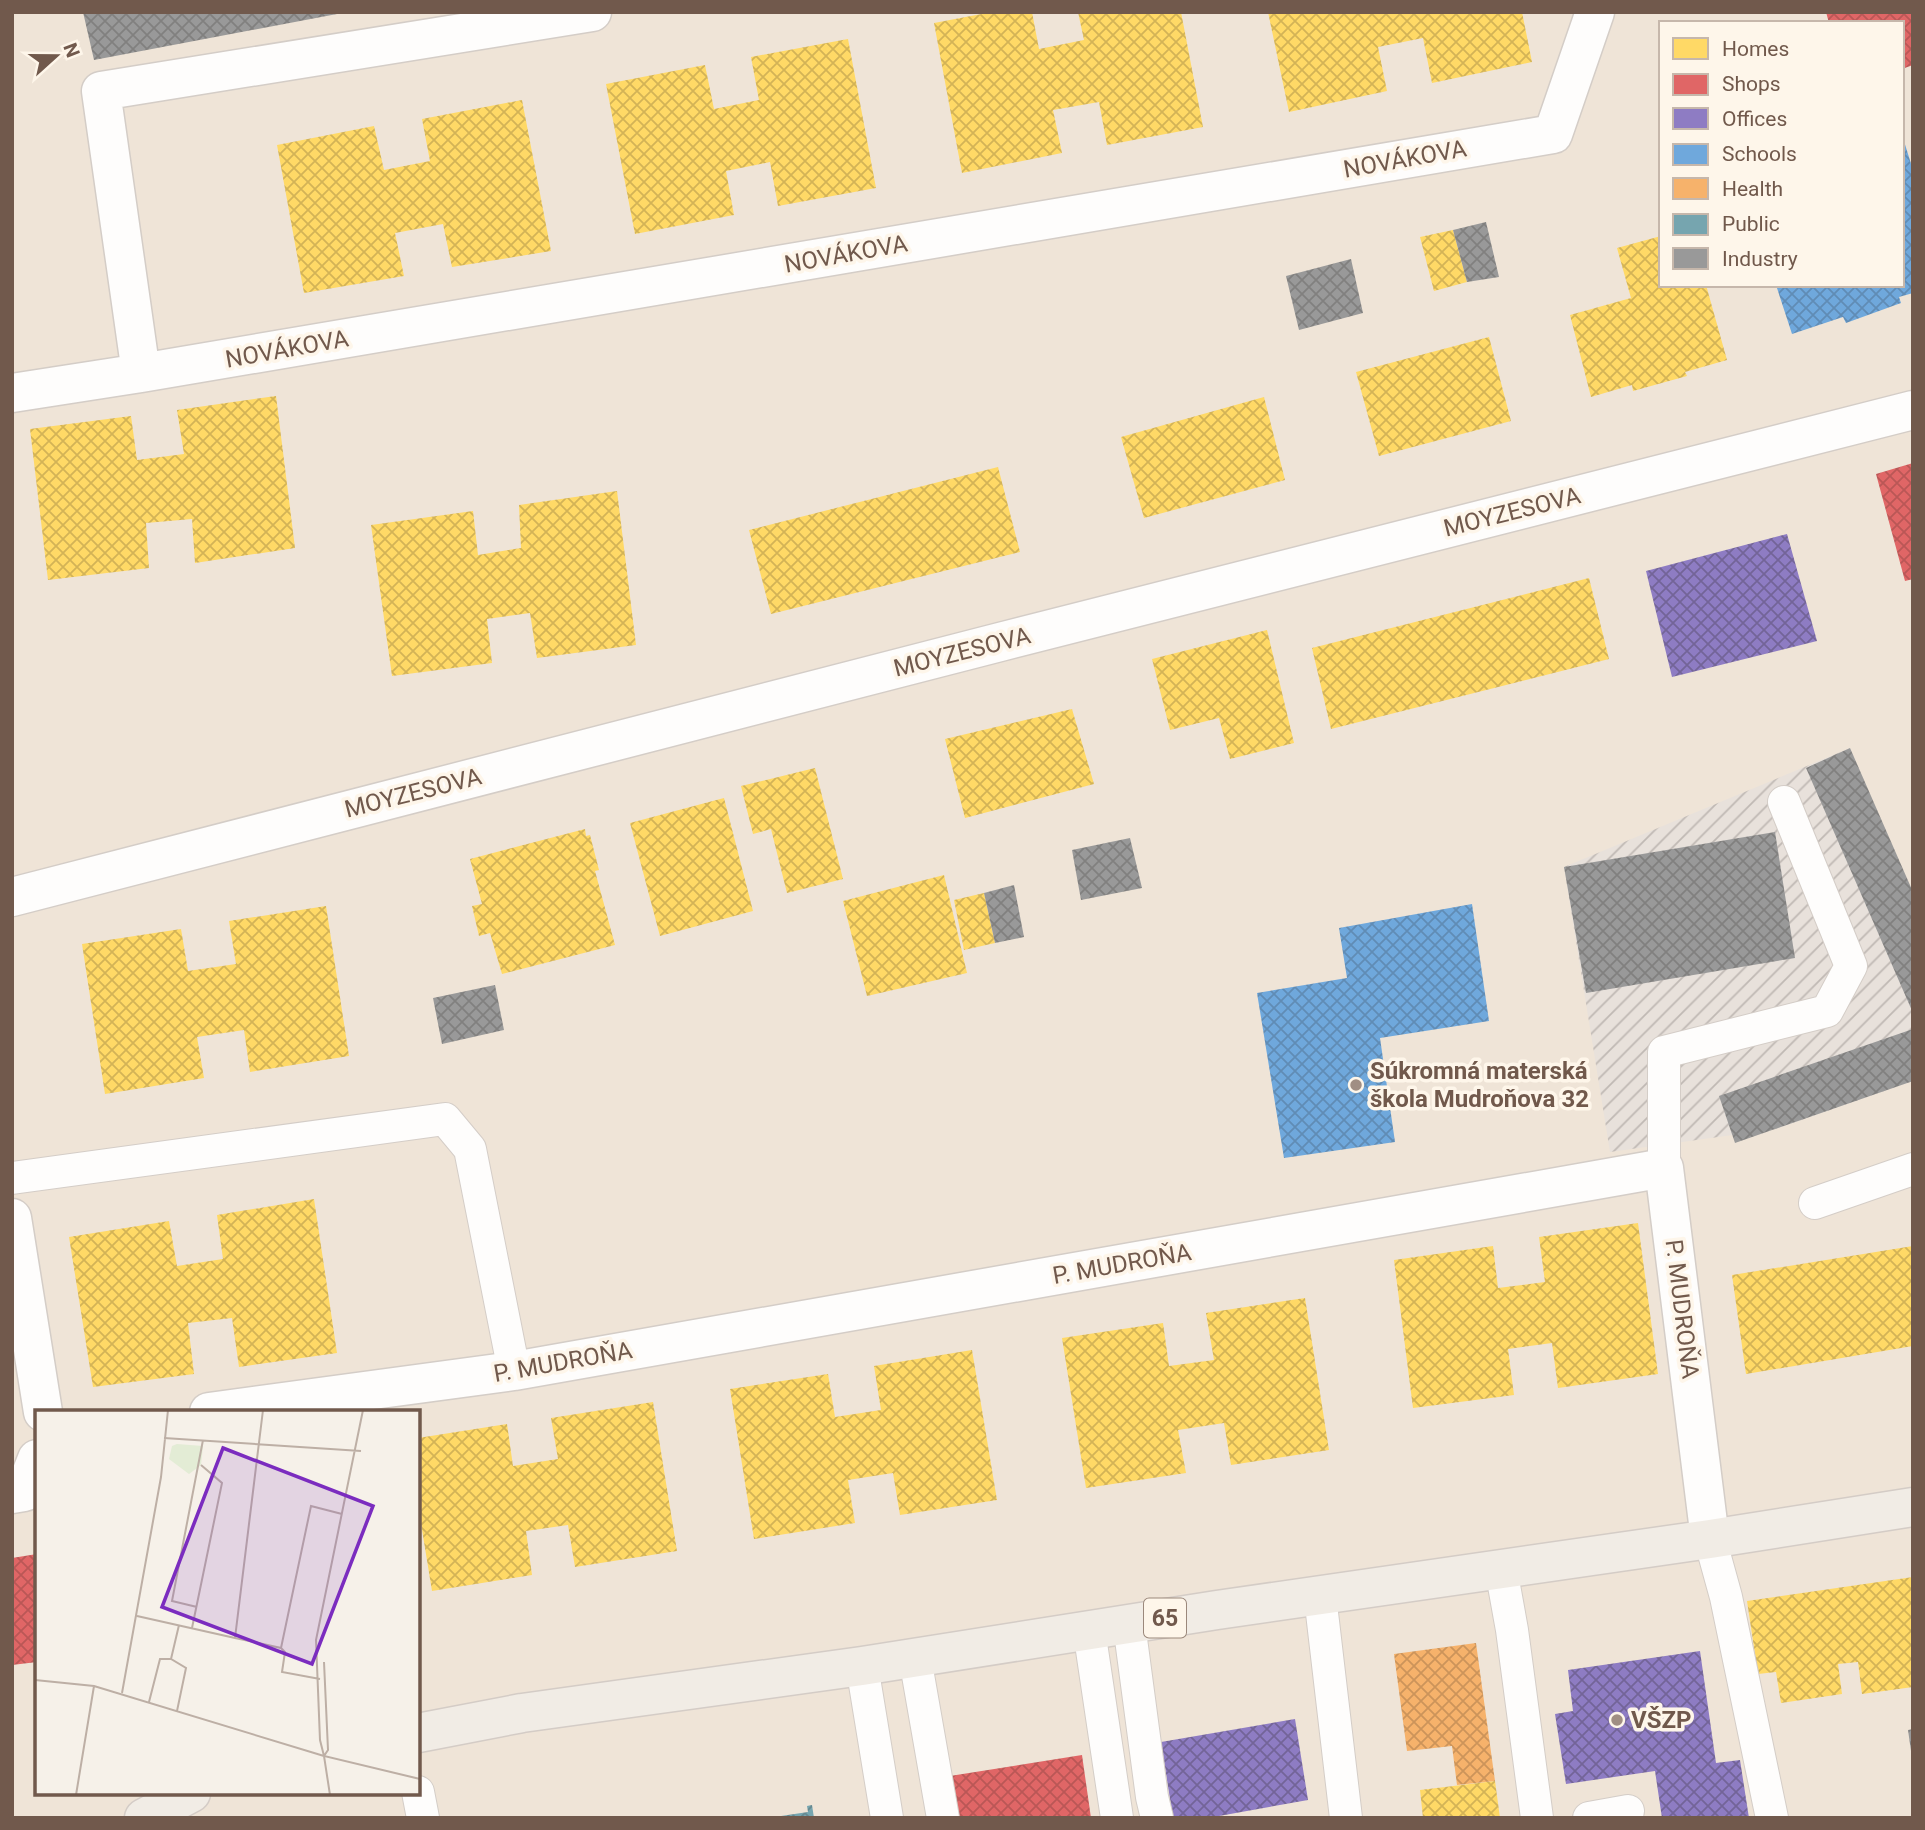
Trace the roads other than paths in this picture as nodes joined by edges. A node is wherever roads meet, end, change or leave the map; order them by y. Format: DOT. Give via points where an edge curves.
graph roads {
  1 [pos="592,12"];
  2 [pos="1595,12"];
  3 [pos="141,373"];
  4 [pos="12,393"];
  5 [pos="1913,410"];
  6 [pos="1784,802"];
  7 [pos="12,897"];
  8 [pos="1664,1168"];
  9 [pos="1913,1169"];
  10 [pos="12,1178"];
  11 [pos="1815,1203"];
  12 [pos="12,1218"];
  13 [pos="514,1371"];
  14 [pos="43,1410"];
  15 [pos="224,1410"];
  16 [pos="1913,1507"];
  17 [pos="1710,1539"];
  18 [pos="1501,1569"];
  19 [pos="1320,1595"];
  20 [pos="1129,1624"];
  21 [pos="1089,1630"];
  22 [pos="915,1658"];
  23 [pos="862,1666"];
  24 [pos="420,1733"];
  25 [pos="187,1795"];
  26 [pos="419,1795"];
  27 [pos="1628,1811"];
  28 [pos="144,1818"];
  29 [pos="423,1818"];
  30 [pos="887,1818"];
  31 [pos="943,1818"];
  32 [pos="1117,1818"];
  33 [pos="1157,1818"];
  34 [pos="1346,1818"];
  35 [pos="1537,1818"];
  36 [pos="1589,1818"];
  37 [pos="1772,1818"];
  1 -- 3 [label="street" via="102,91"];
  2 -- 3 [label="street, NOVÁKOVA" via="1553,135"];
  3 -- 4 [label="street, NOVÁKOVA"];
  5 -- 7 [label="street, MOYZESOVA"];
  6 -- 8 [label="lane" via="1851,966 1826,1011 1664,1052"];
  8 -- 13 [label="street, P. MUDROŇA"];
  8 -- 17 [label="street, P. MUDROŇA"];
  9 -- 11 [label="lane"];
  10 -- 13 [label="lane" via="445,1119 470,1149"];
  12 -- 14 [label="street"];
  13 -- 15 [label="street, P. MUDROŇA"];
  16 -- 17 [label="main road, 65"];
  17 -- 18 [label="main road, 65"];
  17 -- 37 [label="lane"];
  18 -- 19 [label="main road, 65"];
  18 -- 35 [label="lane"];
  19 -- 20 [label="main road, 65"];
  19 -- 34 [label="lane"];
  20 -- 21 [label="main road, 65"];
  20 -- 33 [label="lane"];
  21 -- 22 [label="main road, 65"];
  21 -- 32 [label="lane"];
  22 -- 23 [label="main road, 65"];
  22 -- 31 [label="lane"];
  23 -- 24 [label="main road, 65" via="522,1713"];
  23 -- 30 [label="lane"];
  25 -- 28 [label="main road"];
  26 -- 29 [label="lane"];
  27 -- 36 [label="lane"];
}
